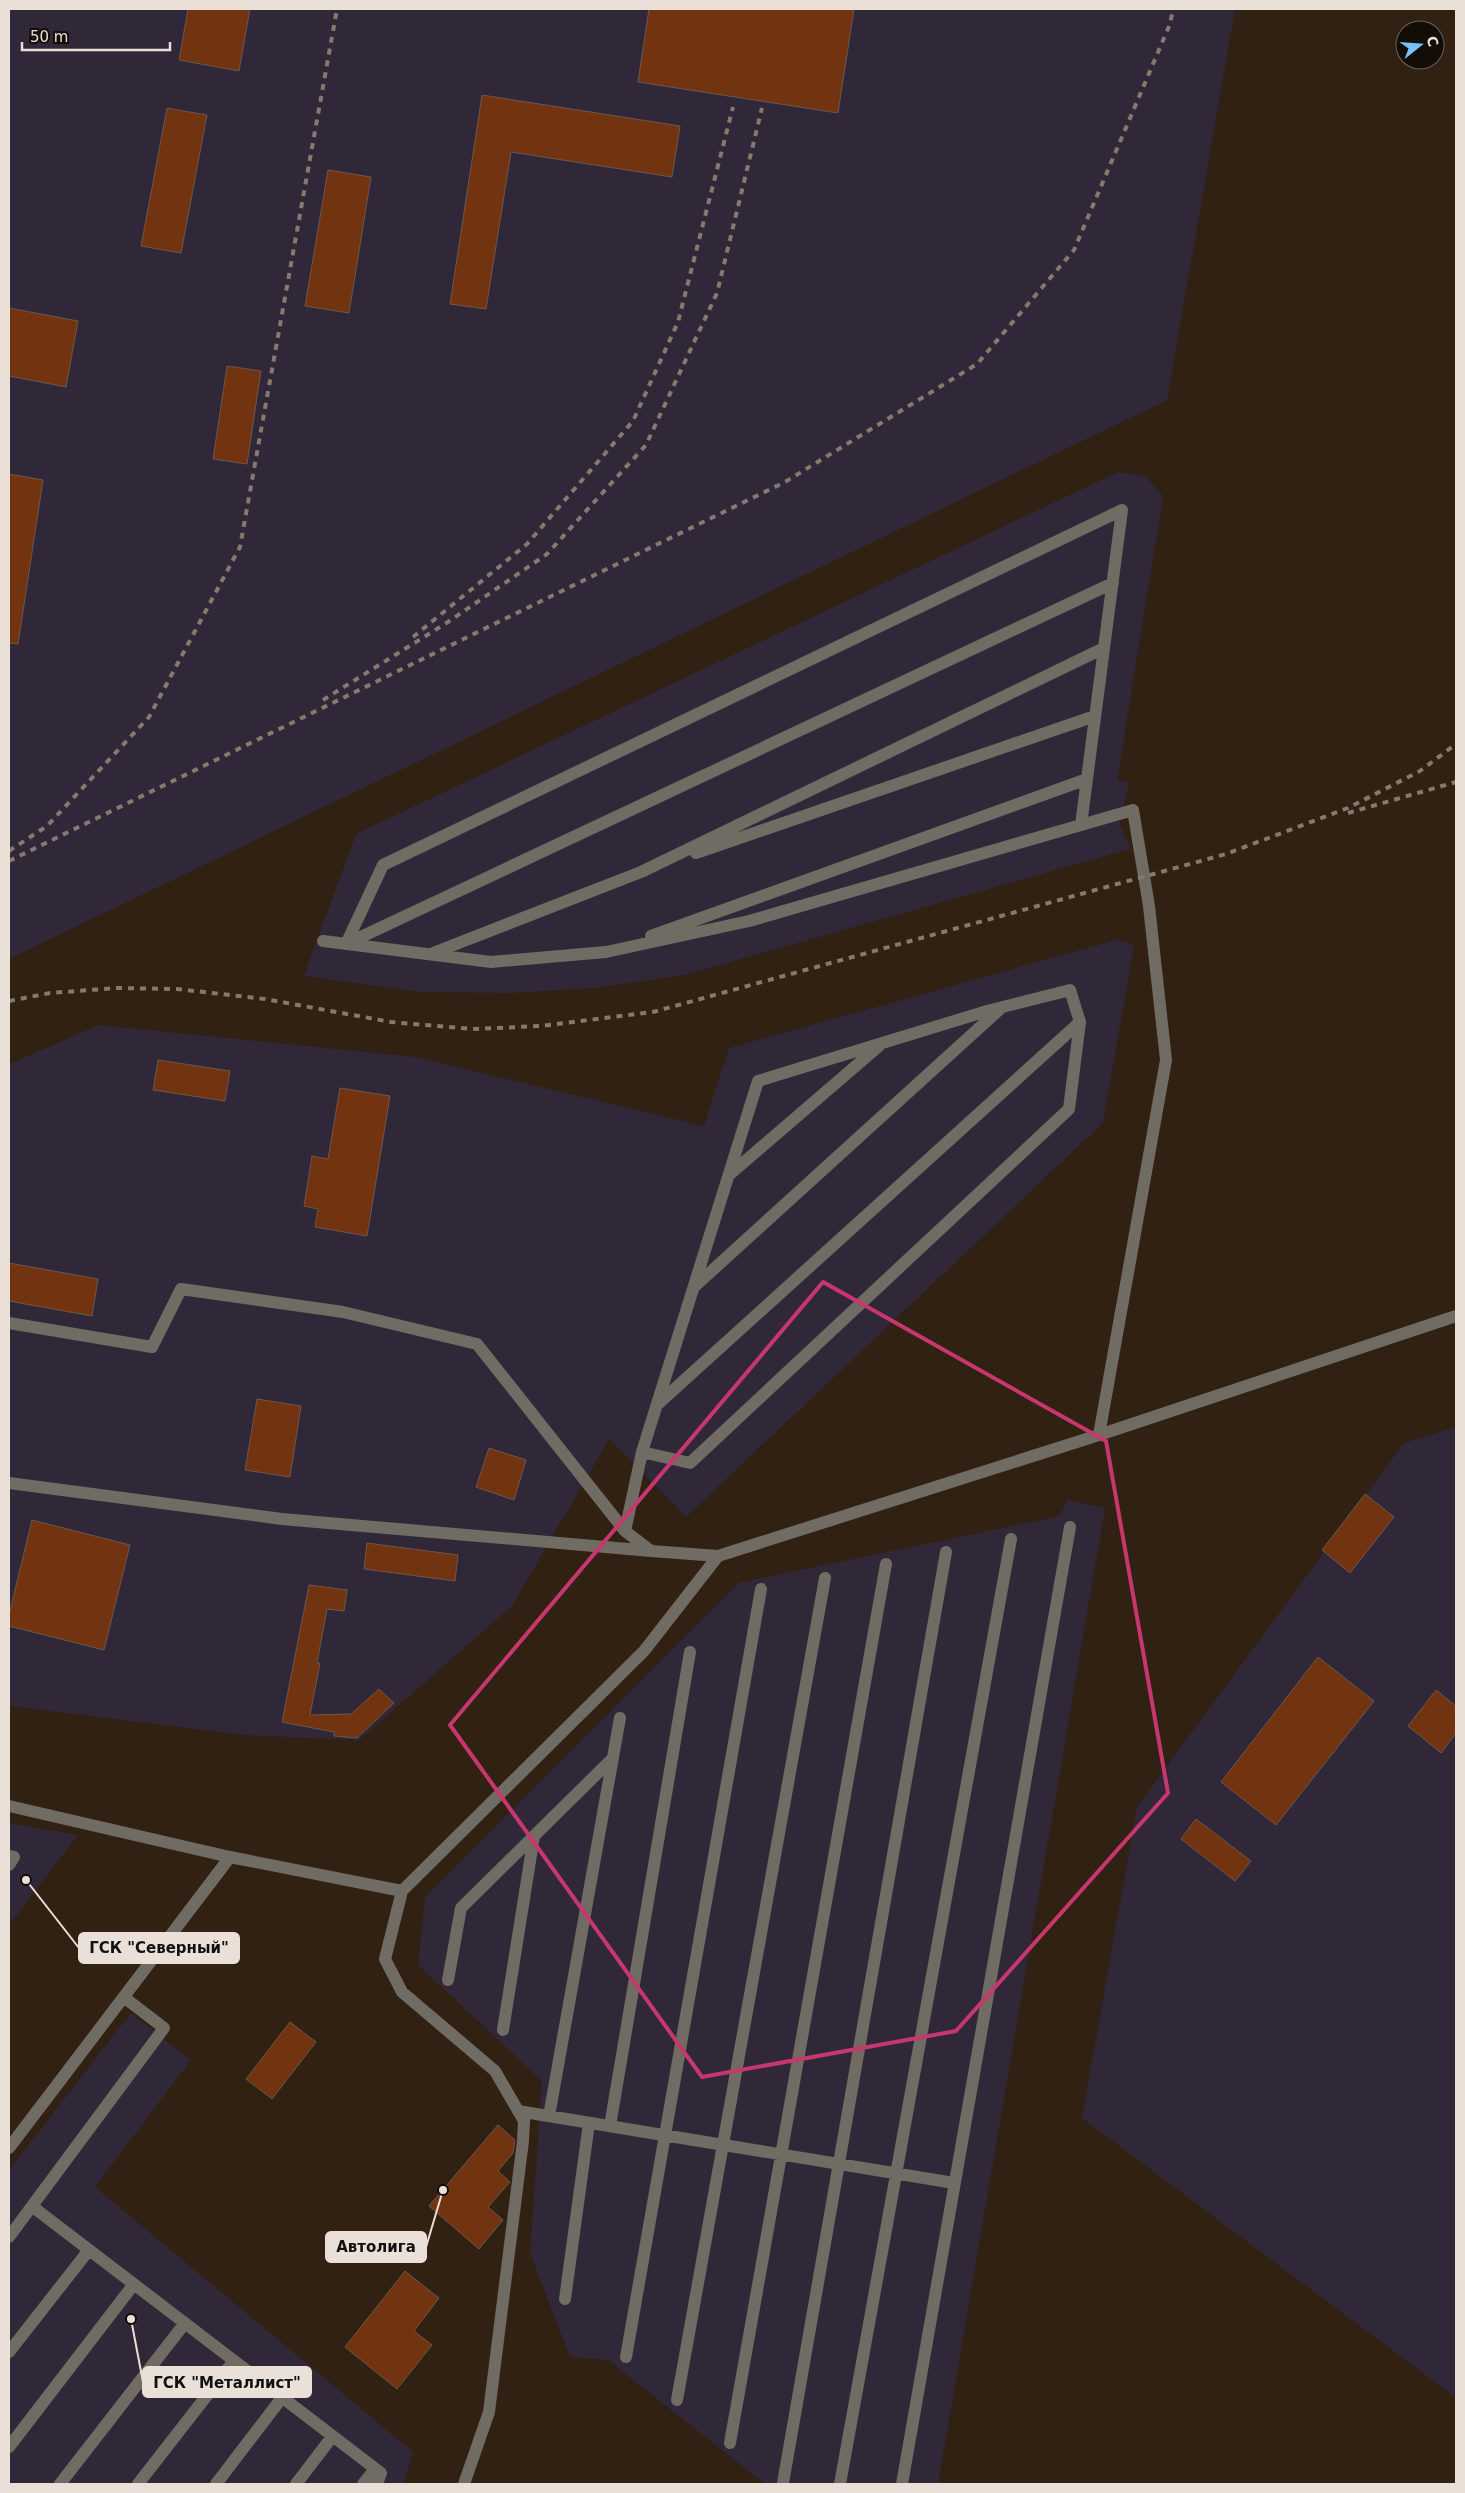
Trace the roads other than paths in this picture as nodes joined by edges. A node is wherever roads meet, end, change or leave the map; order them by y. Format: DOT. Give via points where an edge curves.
graph roads {
  1 [pos="1113,583"];
  2 [pos="1104,648"];
  3 [pos="1095,716"];
  4 [pos="1087,779"];
  5 [pos="1081,825"];
  6 [pos="641,872"];
  7 [pos="323,941"];
  8 [pos="346,944"];
  9 [pos="606,952"];
  10 [pos="430,954"];
  11 [pos="1002,1008"];
  12 [pos="1080,1022"];
  13 [pos="883,1043"];
  14 [pos="729,1175"];
  15 [pos="694,1287"];
  16 [pos="1456,1316"];
  17 [pos="9,1322"];
  18 [pos="658,1404"];
  19 [pos="1099,1435"];
  20 [pos="642,1452"];
  21 [pos="9,1483"];
  22 [pos="1070,1527"];
  23 [pos="625,1531"];
  24 [pos="1010,1540"];
  25 [pos="652,1551"];
  26 [pos="946,1552"];
  27 [pos="718,1556"];
  28 [pos="886,1564"];
  29 [pos="825,1578"];
  30 [pos="762,1589"];
  31 [pos="690,1652"];
  32 [pos="620,1718"];
  33 [pos="613,1758"];
  34 [pos="9,1806"];
  35 [pos="534,1836"];
  36 [pos="9,1856"];
  37 [pos="230,1857"];
  38 [pos="9,1865"];
  39 [pos="402,1890"];
  40 [pos="448,1980"];
  41 [pos="125,1998"];
  42 [pos="503,2030"];
  43 [pos="518,2111"];
  44 [pos="549,2116"];
  45 [pos="589,2123"];
  46 [pos="610,2126"];
  47 [pos="665,2135"];
  48 [pos="723,2145"];
  49 [pos="9,2148"];
  50 [pos="782,2154"];
  51 [pos="839,2164"];
  52 [pos="896,2173"];
  53 [pos="954,2183"];
  54 [pos="32,2207"];
  55 [pos="9,2237"];
  56 [pos="88,2250"];
  57 [pos="134,2284"];
  58 [pos="565,2299"];
  59 [pos="185,2324"];
  60 [pos="9,2352"];
  61 [pos="626,2358"];
  62 [pos="233,2362"];
  63 [pos="281,2398"];
  64 [pos="677,2400"];
  65 [pos="332,2437"];
  66 [pos="730,2443"];
  67 [pos="9,2447"];
  68 [pos="375,2469"];
  69 [pos="783,2483"];
  70 [pos="60,2484"];
  71 [pos="138,2484"];
  72 [pos="216,2484"];
  73 [pos="296,2484"];
  74 [pos="364,2484"];
  75 [pos="377,2484"];
  76 [pos="464,2484"];
  77 [pos="840,2484"];
  78 [pos="902,2484"];
  1 -- 2 [label="street"];
  1 -- 8 [label="street"];
  1 -- 8 [label="street" via="1122,510 382,865"];
  2 -- 3 [label="street"];
  2 -- 6 [label="street"];
  3 -- 4 [label="street"];
  3 -- 6 [label="street"];
  4 -- 5 [label="street"];
  4 -- 9 [label="street"];
  5 -- 9 [label="street" via="749,922"];
  5 -- 19 [label="street" via="1133,810 1149,906 1166,1060"];
  6 -- 10 [label="street"];
  7 -- 8 [label="street"];
  8 -- 10 [label="street"];
  9 -- 10 [label="street" via="491,962"];
  11 -- 12 [label="street" via="1070,990"];
  11 -- 13 [label="street"];
  11 -- 15 [label="street"];
  12 -- 18 [label="street"];
  12 -- 20 [label="street" via="1069,1109 690,1463"];
  13 -- 14 [label="street"];
  13 -- 14 [label="street" via="758,1081"];
  14 -- 15 [label="street"];
  15 -- 18 [label="street"];
  16 -- 19 [label="street"];
  17 -- 23 [label="street" via="152,1347 181,1289 343,1312 477,1344"];
  18 -- 20 [label="street"];
  19 -- 27 [label="street"];
  20 -- 23 [label="street"];
  21 -- 25 [label="street" via="282,1519"];
  22 -- 53 [label="street"];
  23 -- 25 [label="street"];
  24 -- 52 [label="street"];
  25 -- 27 [label="street"];
  26 -- 51 [label="street"];
  27 -- 39 [label="street" via="644,1651"];
  28 -- 50 [label="street"];
  29 -- 48 [label="street"];
  30 -- 47 [label="street"];
  31 -- 46 [label="street"];
  32 -- 33 [label="street"];
  33 -- 35 [label="street"];
  33 -- 44 [label="street"];
  34 -- 37 [label="street"];
  35 -- 40 [label="street" via="461,1908"];
  35 -- 42 [label="street"];
  36 -- 38 [label="street" via="14,1857"];
  37 -- 39 [label="street"];
  37 -- 41 [label="street"];
  39 -- 43 [label="street" via="385,1959 402,1992 495,2071"];
  41 -- 49 [label="street"];
  41 -- 54 [label="street" via="164,2028"];
  43 -- 44 [label="street"];
  43 -- 76 [label="street" via="524,2121 523,2141 489,2412"];
  44 -- 45 [label="street"];
  45 -- 46 [label="street"];
  45 -- 58 [label="street"];
  46 -- 47 [label="street"];
  47 -- 48 [label="street"];
  47 -- 61 [label="street"];
  48 -- 50 [label="street"];
  48 -- 64 [label="street"];
  50 -- 51 [label="street"];
  50 -- 66 [label="street"];
  51 -- 52 [label="street"];
  51 -- 69 [label="street"];
  52 -- 53 [label="street"];
  52 -- 77 [label="street"];
  53 -- 78 [label="street"];
  54 -- 55 [label="street"];
  54 -- 56 [label="street"];
  56 -- 57 [label="street"];
  56 -- 60 [label="street"];
  57 -- 59 [label="street"];
  57 -- 67 [label="street"];
  59 -- 62 [label="street"];
  59 -- 70 [label="street"];
  62 -- 63 [label="street"];
  62 -- 71 [label="street"];
  63 -- 65 [label="street"];
  63 -- 72 [label="street"];
  65 -- 68 [label="street"];
  65 -- 73 [label="street"];
  68 -- 74 [label="street"];
  68 -- 75 [label="street" via="381,2474"];
}
